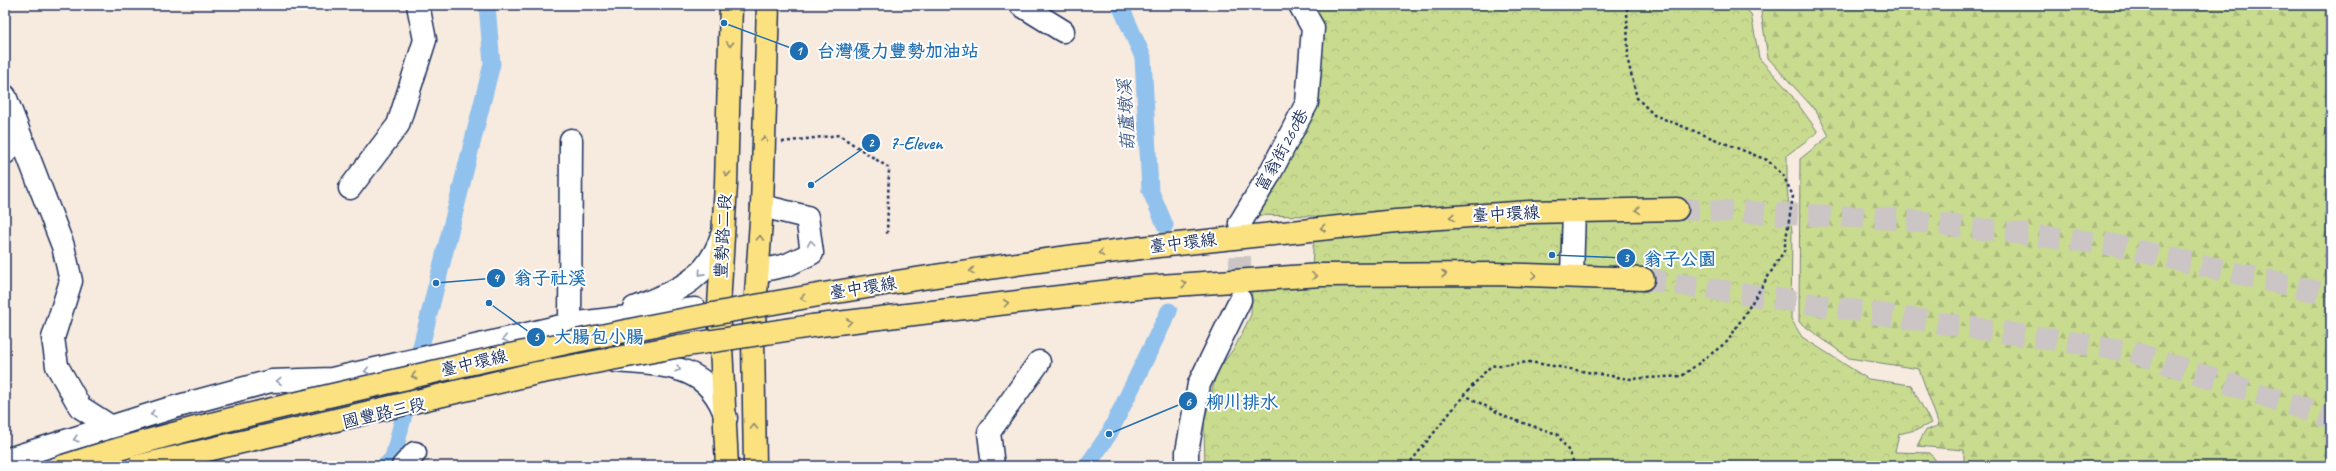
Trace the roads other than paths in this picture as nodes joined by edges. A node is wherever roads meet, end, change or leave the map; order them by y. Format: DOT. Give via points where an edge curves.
graph roads {
  1 [pos="418,5"];
  2 [pos="731,5"];
  3 [pos="768,5"];
  4 [pos="1021,5"];
  5 [pos="1300,5"];
  6 [pos="1063,30"];
  7 [pos="5,96"];
  8 [pos="19,136"];
  9 [pos="571,140"];
  10 [pos="5,153"];
  11 [pos="350,188"];
  12 [pos="762,206"];
  13 [pos="1677,209"];
  14 [pos="1574,211"];
  15 [pos="1240,223"];
  16 [pos="723,226"];
  17 [pos="759,271"];
  18 [pos="1572,276"];
  19 [pos="1643,279"];
  20 [pos="757,297"];
  21 [pos="1240,300"];
  22 [pos="719,306"];
  23 [pos="612,318"];
  24 [pos="570,324"];
  25 [pos="754,339"];
  26 [pos="720,344"];
  27 [pos="612,361"];
  28 [pos="1039,362"];
  29 [pos="726,419"];
  30 [pos="117,436"];
  31 [pos="88,458"];
  32 [pos="5,460"];
  33 [pos="48,466"];
  34 [pos="56,466"];
  35 [pos="64,466"];
  36 [pos="133,466"];
  37 [pos="139,466"];
  38 [pos="157,466"];
  39 [pos="727,466"];
  40 [pos="755,466"];
  41 [pos="993,466"];
  42 [pos="1187,466"];
  1 -- 11 [label="street" via="425,40 398,125"];
  2 -- 16 [label="main road, 豐勢路二段, one-way"];
  12 -- 3 [label="main road, one-way"];
  4 -- 6 [label="street"];
  5 -- 15 [label="street, 富翁街260巷" via="1313,28 1307,103 1268,178"];
  7 -- 8 [label="street"];
  8 -- 10 [label="street"];
  8 -- 30 [label="street" via="63,246 71,281 53,338 57,366 80,408"];
  9 -- 24 [label="street"];
  17 -- 12 [label="main road, one-way"];
  17 -- 12 [label="street, one-way" via="787,265 812,253 808,217"];
  13 -- 14 [label="main road, 臺中環線, one-way"];
  14 -- 18 [label="street"];
  14 -- 31 [label="main road, 臺中環線, one-way, bridge" via="1396,221 1140,248 1056,258 803,298 528,350 212,423"];
  16 -- 22 [label="main road, 豐勢路二段"];
  16 -- 23 [label="street, one-way" via="714,256 696,278 664,296"];
  17 -- 20 [label="main road"];
  18 -- 19 [label="main road, 臺中環線"];
  37 -- 18 [label="main road, 臺中環線, one-way, bridge" via="537,373 680,346 812,326 1145,287 1321,275"];
  20 -- 22 [label="street"];
  20 -- 25 [label="main road"];
  21 -- 42 [label="street" via="1199,384 1187,452"];
  22 -- 23 [label="street"];
  22 -- 26 [label="main road, 豐勢路二段"];
  23 -- 24 [label="street"];
  24 -- 30 [label="street, one-way" via="332,379 286,403 190,425"];
  25 -- 26 [label="street, 國豐路三段"];
  40 -- 25 [label="main road, one-way"];
  26 -- 27 [label="street, 國豐路三段"];
  26 -- 29 [label="main road, 豐勢路二段"];
  27 -- 29 [label="street, 國豐路三段, one-way" via="667,366 689,372 714,394"];
  27 -- 38 [label="street, 國豐路三段"];
  28 -- 41 [label="street" via="989,432"];
  29 -- 39 [label="main road, 豐勢路二段"];
  30 -- 32 [label="street, one-way"];
  30 -- 34 [label="main road"];
  30 -- 36 [label="street"];
  31 -- 33 [label="main road, bridge"];
  31 -- 35 [label="main road, 臺中環線, bridge"];
}
